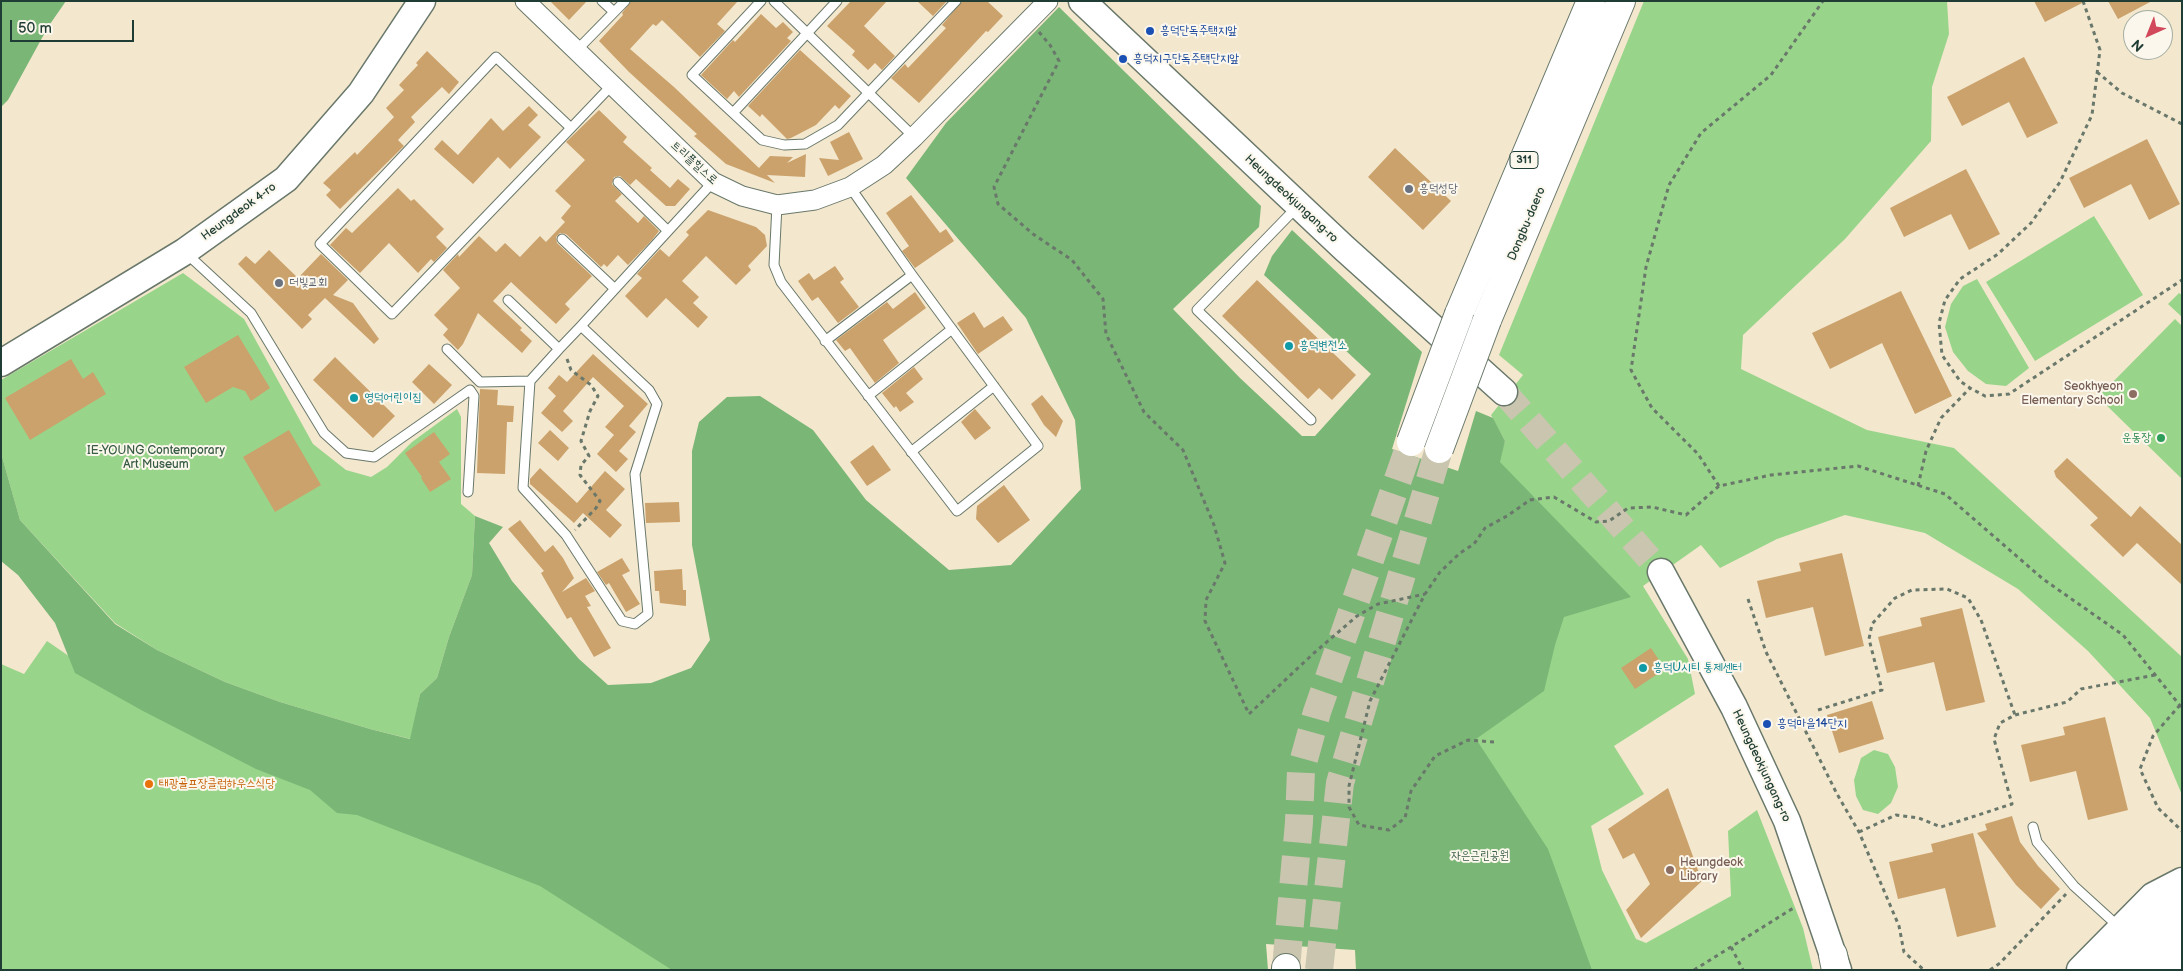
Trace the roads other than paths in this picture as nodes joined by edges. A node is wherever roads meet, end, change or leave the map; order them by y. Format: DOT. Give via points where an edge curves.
graph roads {
  1 [pos="422,1"];
  2 [pos="525,1"];
  3 [pos="602,1"];
  4 [pos="625,1"];
  5 [pos="761,1"];
  6 [pos="774,1"];
  7 [pos="837,1"];
  8 [pos="956,1"];
  9 [pos="1048,1"];
  10 [pos="1082,1"];
  11 [pos="1590,4"];
  12 [pos="1618,9"];
  13 [pos="614,12"];
  14 [pos="807,33"];
  15 [pos="576,51"];
  16 [pos="612,85"];
  17 [pos="869,93"];
  18 [pos="732,113"];
  19 [pos="571,128"];
  20 [pos="914,137"];
  21 [pos="618,182"];
  22 [pos="713,182"];
  23 [pos="850,187"];
  24 [pos="776,205"];
  25 [pos="1298,205"];
  26 [pos="668,230"];
  27 [pos="562,239"];
  28 [pos="184,252"];
  29 [pos="912,275"];
  30 [pos="615,289"];
  31 [pos="508,300"];
  32 [pos="581,326"];
  33 [pos="952,330"];
  34 [pos="825,341"];
  35 [pos="447,349"];
  36 [pos="559,350"];
  37 [pos="1,363"];
  38 [pos="530,381"];
  39 [pos="994,386"];
  40 [pos="1504,392"];
  41 [pos="868,396"];
  42 [pos="1311,420"];
  43 [pos="1411,442"];
  44 [pos="1439,449"];
  45 [pos="911,452"];
  46 [pos="468,492"];
  47 [pos="1661,572"];
  48 [pos="2033,827"];
  49 [pos="2182,881"];
  50 [pos="2182,901"];
  51 [pos="2121,929"];
  52 [pos="2182,930"];
  53 [pos="2182,959"];
  54 [pos="1837,966"];
  55 [pos="2080,970"];
  56 [pos="2110,970"];
  57 [pos="2144,970"];
  58 [pos="2172,970"];
  1 -- 28 [label="street, Heungdeok 4-ro" via="361,93 286,179"];
  2 -- 15 [label="street, 트리플힐스로"];
  3 -- 13 [label="lane"];
  4 -- 13 [label="lane"];
  5 -- 18 [label="lane" via="692,75"];
  6 -- 14 [label="lane"];
  7 -- 14 [label="lane"];
  8 -- 17 [label="lane"];
  9 -- 20 [label="street, 트리플힐스로"];
  10 -- 25 [label="street, Heungdeokjungang-ro"];
  11 -- 43 [label="highway, 311, bridge" via="1459,314"];
  12 -- 44 [label="highway, Dongbu-daero / 311, bridge" via="1486,320"];
  13 -- 15 [label="lane"];
  14 -- 17 [label="lane"];
  14 -- 18 [label="lane"];
  15 -- 16 [label="street, 트리플힐스로"];
  16 -- 19 [label="lane"];
  16 -- 22 [label="street, 트리플힐스로"];
  17 -- 18 [label="lane" via="838,125 806,144 784,145 762,140"];
  17 -- 20 [label="lane"];
  19 -- 19 [label="lane" via="496,58 320,244 392,314"];
  20 -- 23 [label="street, 트리플힐스로" via="884,164"];
  21 -- 26 [label="lane"];
  22 -- 24 [label="street, 트리플힐스로" via="742,196"];
  22 -- 26 [label="lane"];
  23 -- 24 [label="street, 트리플힐스로" via="815,200"];
  23 -- 29 [label="lane"];
  24 -- 34 [label="lane" via="774,265 781,282"];
  25 -- 40 [label="street, Heungdeokjungang-ro"];
  25 -- 42 [label="lane" via="1197,310"];
  26 -- 30 [label="lane"];
  27 -- 30 [label="lane"];
  28 -- 37 [label="street, Heungdeok 4-ro"];
  28 -- 46 [label="lane" via="251,313 324,433 346,453 374,457 470,390 474,396"];
  29 -- 33 [label="lane"];
  29 -- 34 [label="lane"];
  30 -- 32 [label="lane"];
  31 -- 36 [label="lane"];
  32 -- 36 [label="lane"];
  32 -- 38 [label="lane" via="649,390 657,404 635,474 648,614 635,624 622,621 568,537 523,488"];
  33 -- 39 [label="lane"];
  33 -- 41 [label="lane"];
  34 -- 41 [label="lane"];
  35 -- 38 [label="lane" via="480,382"];
  36 -- 38 [label="lane"];
  39 -- 45 [label="lane"];
  39 -- 45 [label="lane" via="1038,446 957,511"];
  41 -- 45 [label="lane"];
  47 -- 54 [label="street, Heungdeokjungang-ro" via="1742,724 1787,821"];
  48 -- 51 [label="lane" via="2037,842 2074,886"];
  49 -- 51 [label="street" via="2153,896"];
  50 -- 56 [label="highway"];
  51 -- 55 [label="street"];
  52 -- 57 [label="highway"];
  53 -- 58 [label="street"];
}
